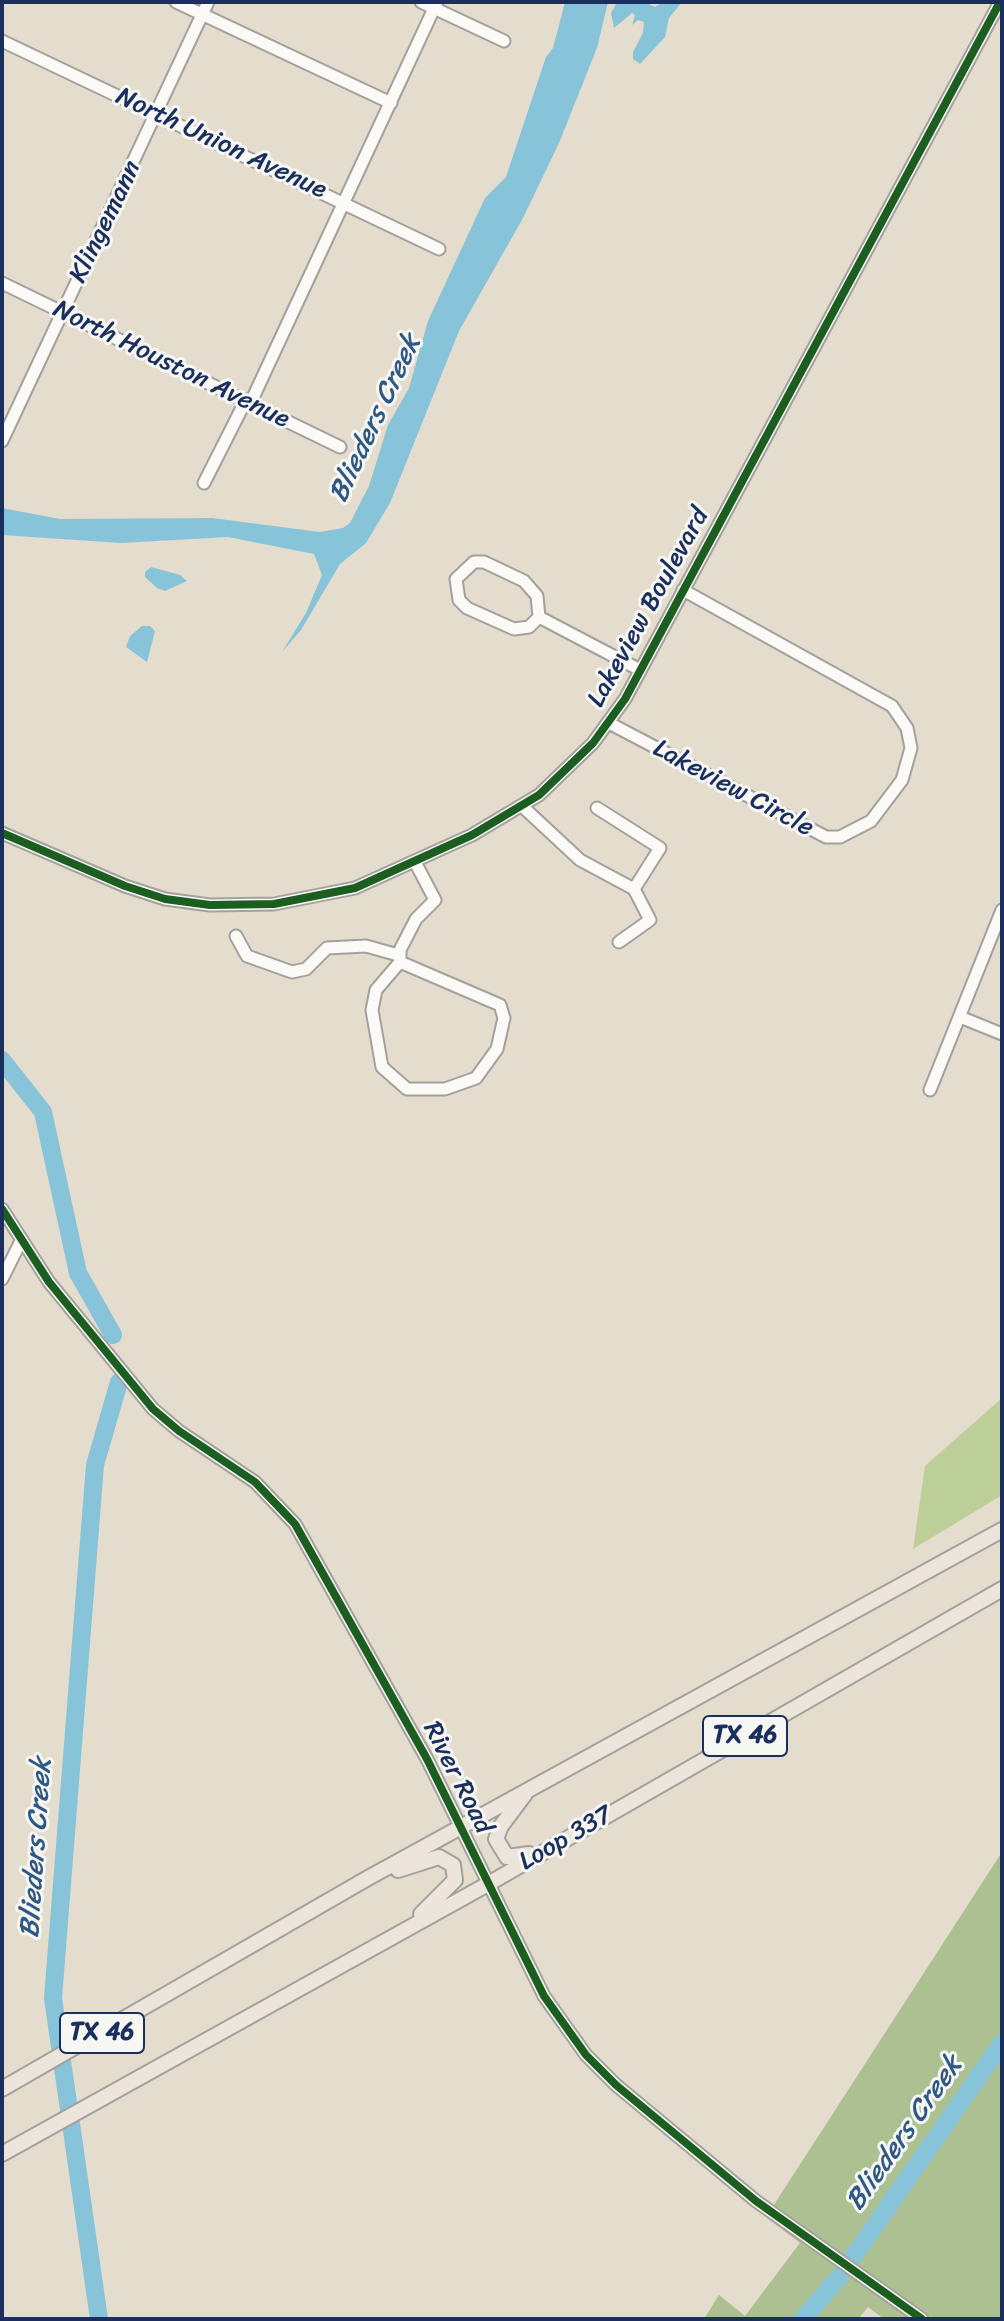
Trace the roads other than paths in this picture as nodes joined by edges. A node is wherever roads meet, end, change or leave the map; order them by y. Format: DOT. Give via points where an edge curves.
graph roads {
  1 [pos="176,2"];
  2 [pos="208,2"];
  3 [pos="421,2"];
  4 [pos="1000,2"];
  5 [pos="436,5"];
  6 [pos="202,14"];
  7 [pos="2,41"];
  8 [pos="504,41"];
  9 [pos="391,103"];
  10 [pos="158,114"];
  11 [pos="344,202"];
  12 [pos="439,249"];
  13 [pos="2,283"];
  14 [pos="61,314"];
  15 [pos="248,401"];
  16 [pos="2,441"];
  17 [pos="340,447"];
  18 [pos="204,483"];
  19 [pos="683,590"];
  20 [pos="539,617"];
  21 [pos="640,670"];
  22 [pos="609,723"];
  23 [pos="523,807"];
  24 [pos="597,808"];
  25 [pos="2,833"];
  26 [pos="415,862"];
  27 [pos="634,889"];
  28 [pos="1002,910"];
  29 [pos="236,936"];
  30 [pos="619,942"];
  31 [pos="399,959"];
  32 [pos="960,1017"];
  33 [pos="1002,1034"];
  34 [pos="930,1090"];
  35 [pos="2,1209"];
  36 [pos="21,1241"];
  37 [pos="2,1279"];
  38 [pos="1002,1530"];
  39 [pos="1002,1589"];
  40 [pos="530,1788"];
  41 [pos="461,1828"];
  42 [pos="547,1850"];
  43 [pos="360,1883"];
  44 [pos="488,1884"];
  45 [pos="401,1932"];
  46 [pos="2,2089"];
  47 [pos="2,2155"];
  48 [pos="922,2319"];
  1 -- 6 [label="street"];
  2 -- 6 [label="street, Klingemann"];
  3 -- 5 [label="street"];
  4 -- 19 [label="street, Lakeview Boulevard"];
  5 -- 8 [label="street"];
  5 -- 9 [label="street"];
  6 -- 9 [label="street"];
  6 -- 10 [label="street, Klingemann"];
  7 -- 10 [label="street, North Union Avenue"];
  9 -- 11 [label="street"];
  10 -- 11 [label="street, North Union Avenue"];
  10 -- 14 [label="street, Klingemann"];
  11 -- 12 [label="street, North Union Avenue"];
  11 -- 15 [label="street"];
  13 -- 14 [label="street, North Houston Avenue"];
  14 -- 15 [label="street, North Houston Avenue"];
  14 -- 16 [label="street, Klingemann"];
  15 -- 17 [label="street, North Houston Avenue"];
  15 -- 18 [label="street"];
  19 -- 21 [label="street, Lakeview Boulevard"];
  19 -- 22 [label="street, Lakeview Circle" via="892,706 907,728 911,748 902,780 871,821 840,837 826,837"];
  20 -- 20 [label="street" via="533,588 484,562 474,562 456,579 459,600 467,608 514,629 529,627"];
  20 -- 21 [label="street"];
  21 -- 22 [label="street, Lakeview Boulevard"];
  22 -- 23 [label="street, Lakeview Boulevard" via="571,767"];
  23 -- 26 [label="street, Lakeview Boulevard"];
  23 -- 27 [label="street" via="580,860"];
  24 -- 27 [label="street" via="660,848"];
  25 -- 26 [label="street, Lakeview Boulevard" via="125,886 197,904 252,906 320,898"];
  26 -- 31 [label="street" via="435,900 416,919"];
  27 -- 30 [label="street" via="650,920"];
  28 -- 32 [label="street"];
  29 -- 31 [label="street" via="247,956 292,972 306,969 327,948 366,946"];
  31 -- 31 [label="street" via="376,990 372,1010 382,1067 407,1089 445,1089 476,1078 497,1049 504,1018 500,1005"];
  32 -- 33 [label="street"];
  32 -- 34 [label="street"];
  35 -- 36 [label="street, River Road"];
  36 -- 37 [label="street"];
  36 -- 41 [label="street, River Road" via="153,1409 255,1482 295,1524"];
  38 -- 40 [label="main road, TX 46"];
  39 -- 42 [label="main road, Loop 337 / TX 46"];
  40 -- 41 [label="main road, TX 46"];
  40 -- 42 [label="main road" via="497,1832 497,1845 514,1858"];
  41 -- 43 [label="main road, TX 46"];
  41 -- 44 [label="street, River Road"];
  42 -- 44 [label="main road, Loop 337 / TX 46"];
  43 -- 45 [label="main road" via="427,1859 439,1857 453,1865 450,1889"];
  43 -- 46 [label="main road, TX 46"];
  44 -- 45 [label="main road, Loop 337 / TX 46"];
  44 -- 48 [label="street, River Road" via="544,1996 600,2069 756,2201"];
  45 -- 47 [label="main road, Loop 337 / TX 46"];
}
